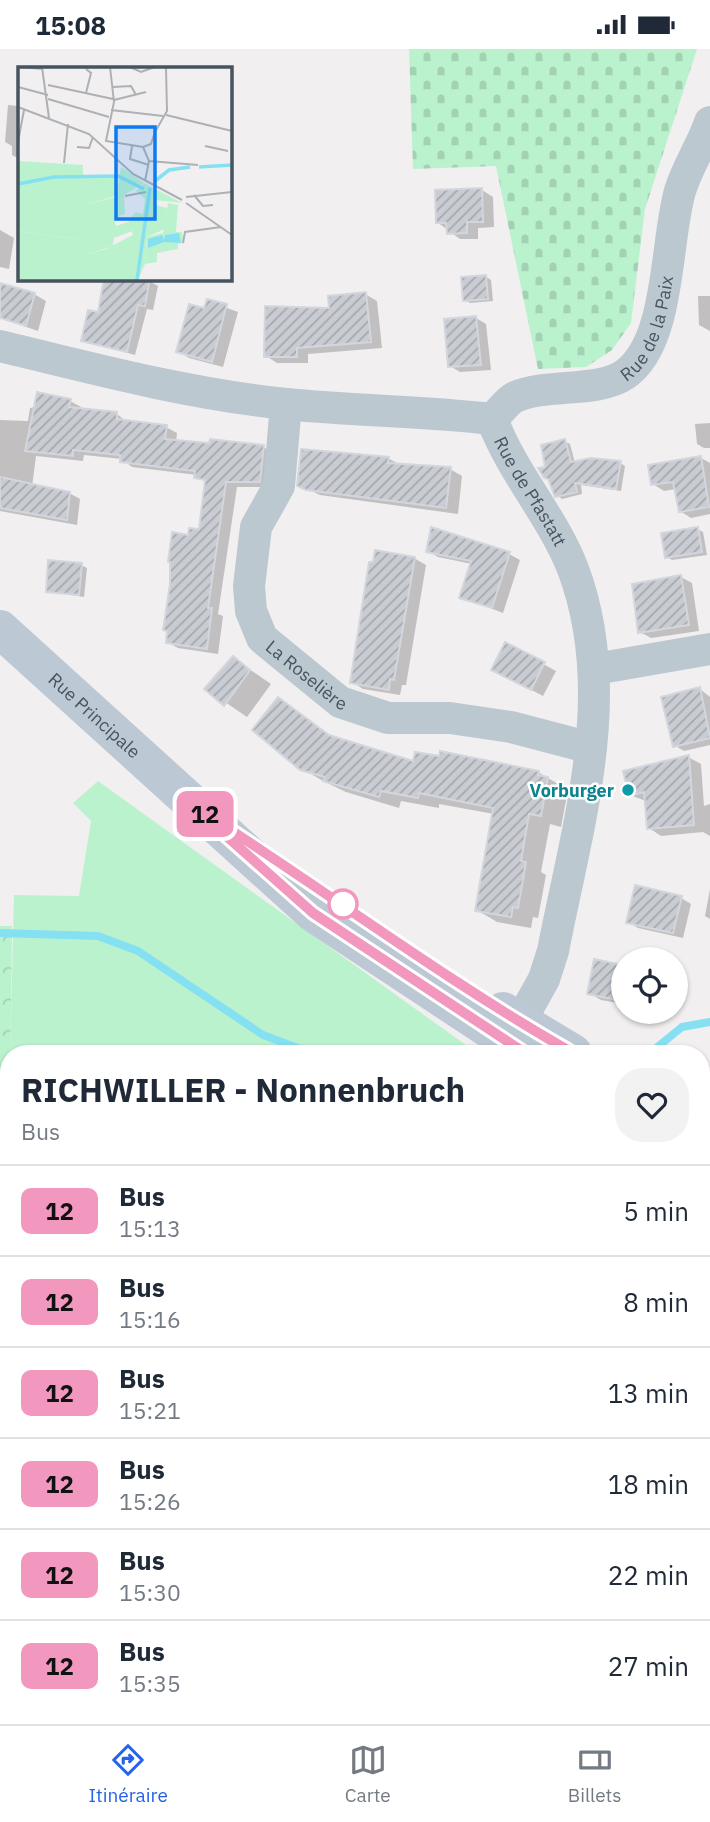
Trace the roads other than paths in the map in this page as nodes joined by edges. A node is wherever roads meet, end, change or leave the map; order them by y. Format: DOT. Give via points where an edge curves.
graph roads {
  1 [pos="708,131"];
  2 [pos="0,346"];
  3 [pos="286,404"];
  4 [pos="492,419"];
  5 [pos="0,629"];
  6 [pos="710,649"];
  7 [pos="595,669"];
  8 [pos="591,748"];
  9 [pos="539,1045"];
  10 [pos="540,1045"];
  1 -- 4 [label="street, Rue de la Paix" via="681,188 655,333 641,359 624,375 607,381 513,397"];
  2 -- 3 [label="street, Rue de Pfastatt" via="156,384"];
  3 -- 4 [label="street, Rue de Pfastatt"];
  3 -- 8 [label="street, La Roselière" via="279,486 256,527 248,586 251,611 262,638 340,702 388,718 512,727"];
  4 -- 7 [label="street, Rue de Pfastatt" via="511,462 572,566"];
  5 -- 9 [label="main road, Rue Principale" via="189,803 290,867"];
  6 -- 7 [label="street"];
  7 -- 8 [label="street, Rue de Pfastatt"];
  8 -- 10 [label="street, Rue de Pfastatt" via="544,979"];
}
